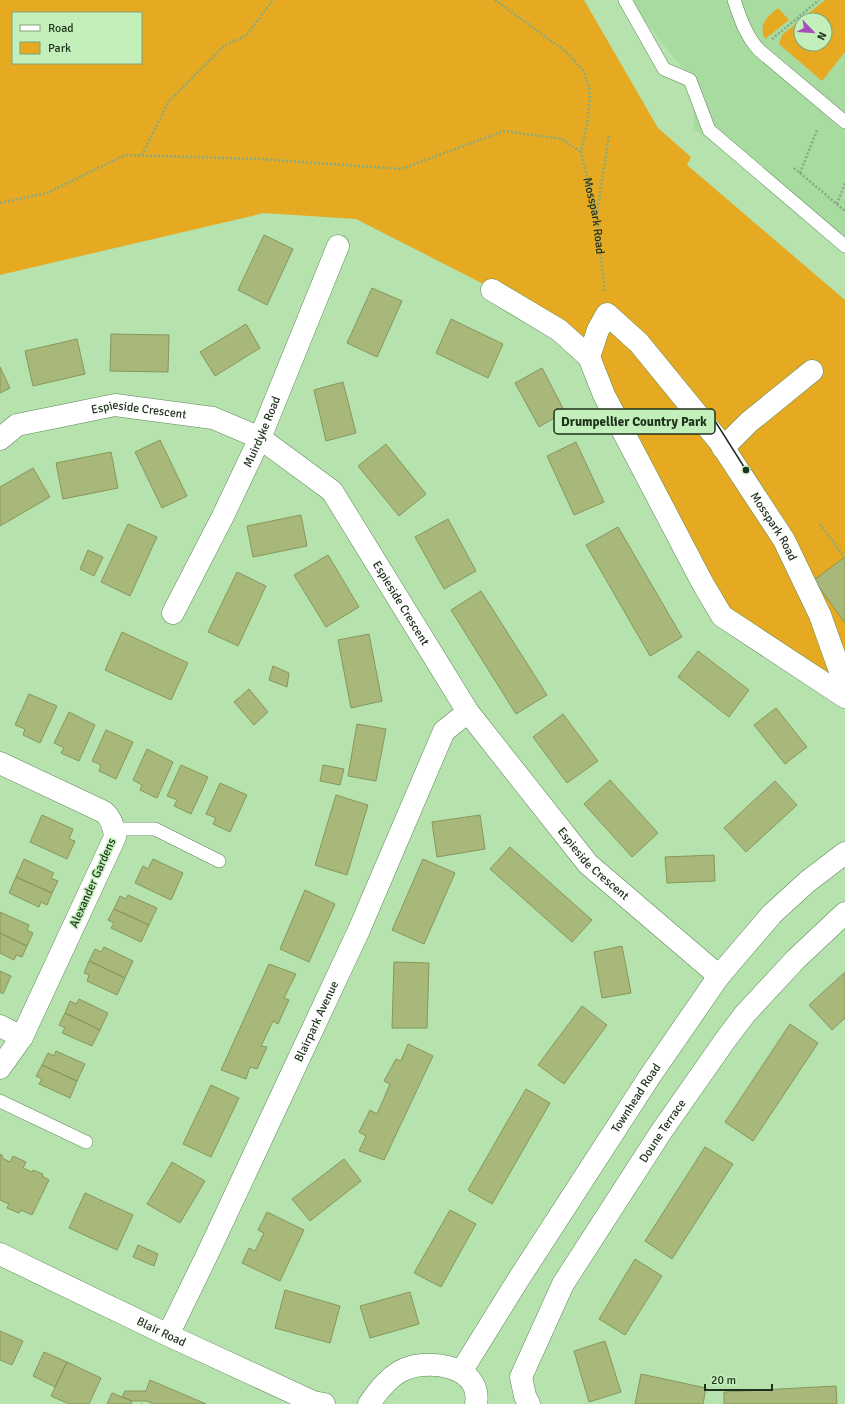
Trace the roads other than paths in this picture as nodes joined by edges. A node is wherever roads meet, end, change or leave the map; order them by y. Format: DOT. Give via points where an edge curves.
graph roads {
  1 [pos="625,0"];
  2 [pos="734,0"];
  3 [pos="845,122"];
  4 [pos="338,246"];
  5 [pos="845,246"];
  6 [pos="492,290"];
  7 [pos="589,356"];
  8 [pos="812,371"];
  9 [pos="260,438"];
  10 [pos="0,439"];
  11 [pos="723,448"];
  12 [pos="173,613"];
  13 [pos="845,685"];
  14 [pos="845,697"];
  15 [pos="468,712"];
  16 [pos="0,763"];
  17 [pos="114,829"];
  18 [pos="845,853"];
  19 [pos="219,861"];
  20 [pos="845,913"];
  21 [pos="719,976"];
  22 [pos="0,1026"];
  23 [pos="22,1037"];
  24 [pos="0,1068"];
  25 [pos="0,1101"];
  26 [pos="86,1142"];
  27 [pos="0,1254"];
  28 [pos="168,1335"];
  29 [pos="461,1372"];
  30 [pos="324,1404"];
  31 [pos="369,1404"];
  32 [pos="476,1404"];
  33 [pos="529,1404"];
  1 -- 5 [label="lane" via="664,69 690,80 709,130"];
  2 -- 3 [label="lane" via="752,42"];
  4 -- 9 [label="street, Muirdyke Road"];
  6 -- 7 [label="street" via="558,330"];
  7 -- 11 [label="street, Mosspark Road" via="607,314 639,343"];
  7 -- 14 [label="street" via="604,395 722,616"];
  8 -- 11 [label="street" via="749,422"];
  9 -- 10 [label="street, Espieside Crescent" via="213,418 115,405 16,425"];
  9 -- 12 [label="street, Muirdyke Road"];
  9 -- 15 [label="street, Espieside Crescent" via="332,491"];
  11 -- 13 [label="street, Mosspark Road" via="784,540 820,615"];
  15 -- 21 [label="street, Espieside Crescent" via="588,864"];
  15 -- 28 [label="street, Blairpark Avenue" via="444,731 359,930"];
  16 -- 17 [label="street, Alexander Gardens" via="104,812 109,816"];
  17 -- 19 [label="lane" via="155,829"];
  17 -- 23 [label="street, Alexander Gardens" via="115,837 112,844"];
  18 -- 21 [label="street, Townhead Road" via="807,882 772,914"];
  20 -- 33 [label="street, Doune Terrace" via="745,1014 661,1132 564,1284 521,1377"];
  21 -- 29 [label="street, Townhead Road" via="650,1076"];
  22 -- 23 [label="street"];
  23 -- 24 [label="street, Alexander Gardens"];
  25 -- 26 [label="lane"];
  27 -- 28 [label="street, Blair Road"];
  28 -- 30 [label="street, Blair Road" via="313,1402"];
  29 -- 31 [label="street" via="446,1366 414,1366 387,1380"];
  29 -- 32 [label="street" via="473,1384 478,1396"];
}
